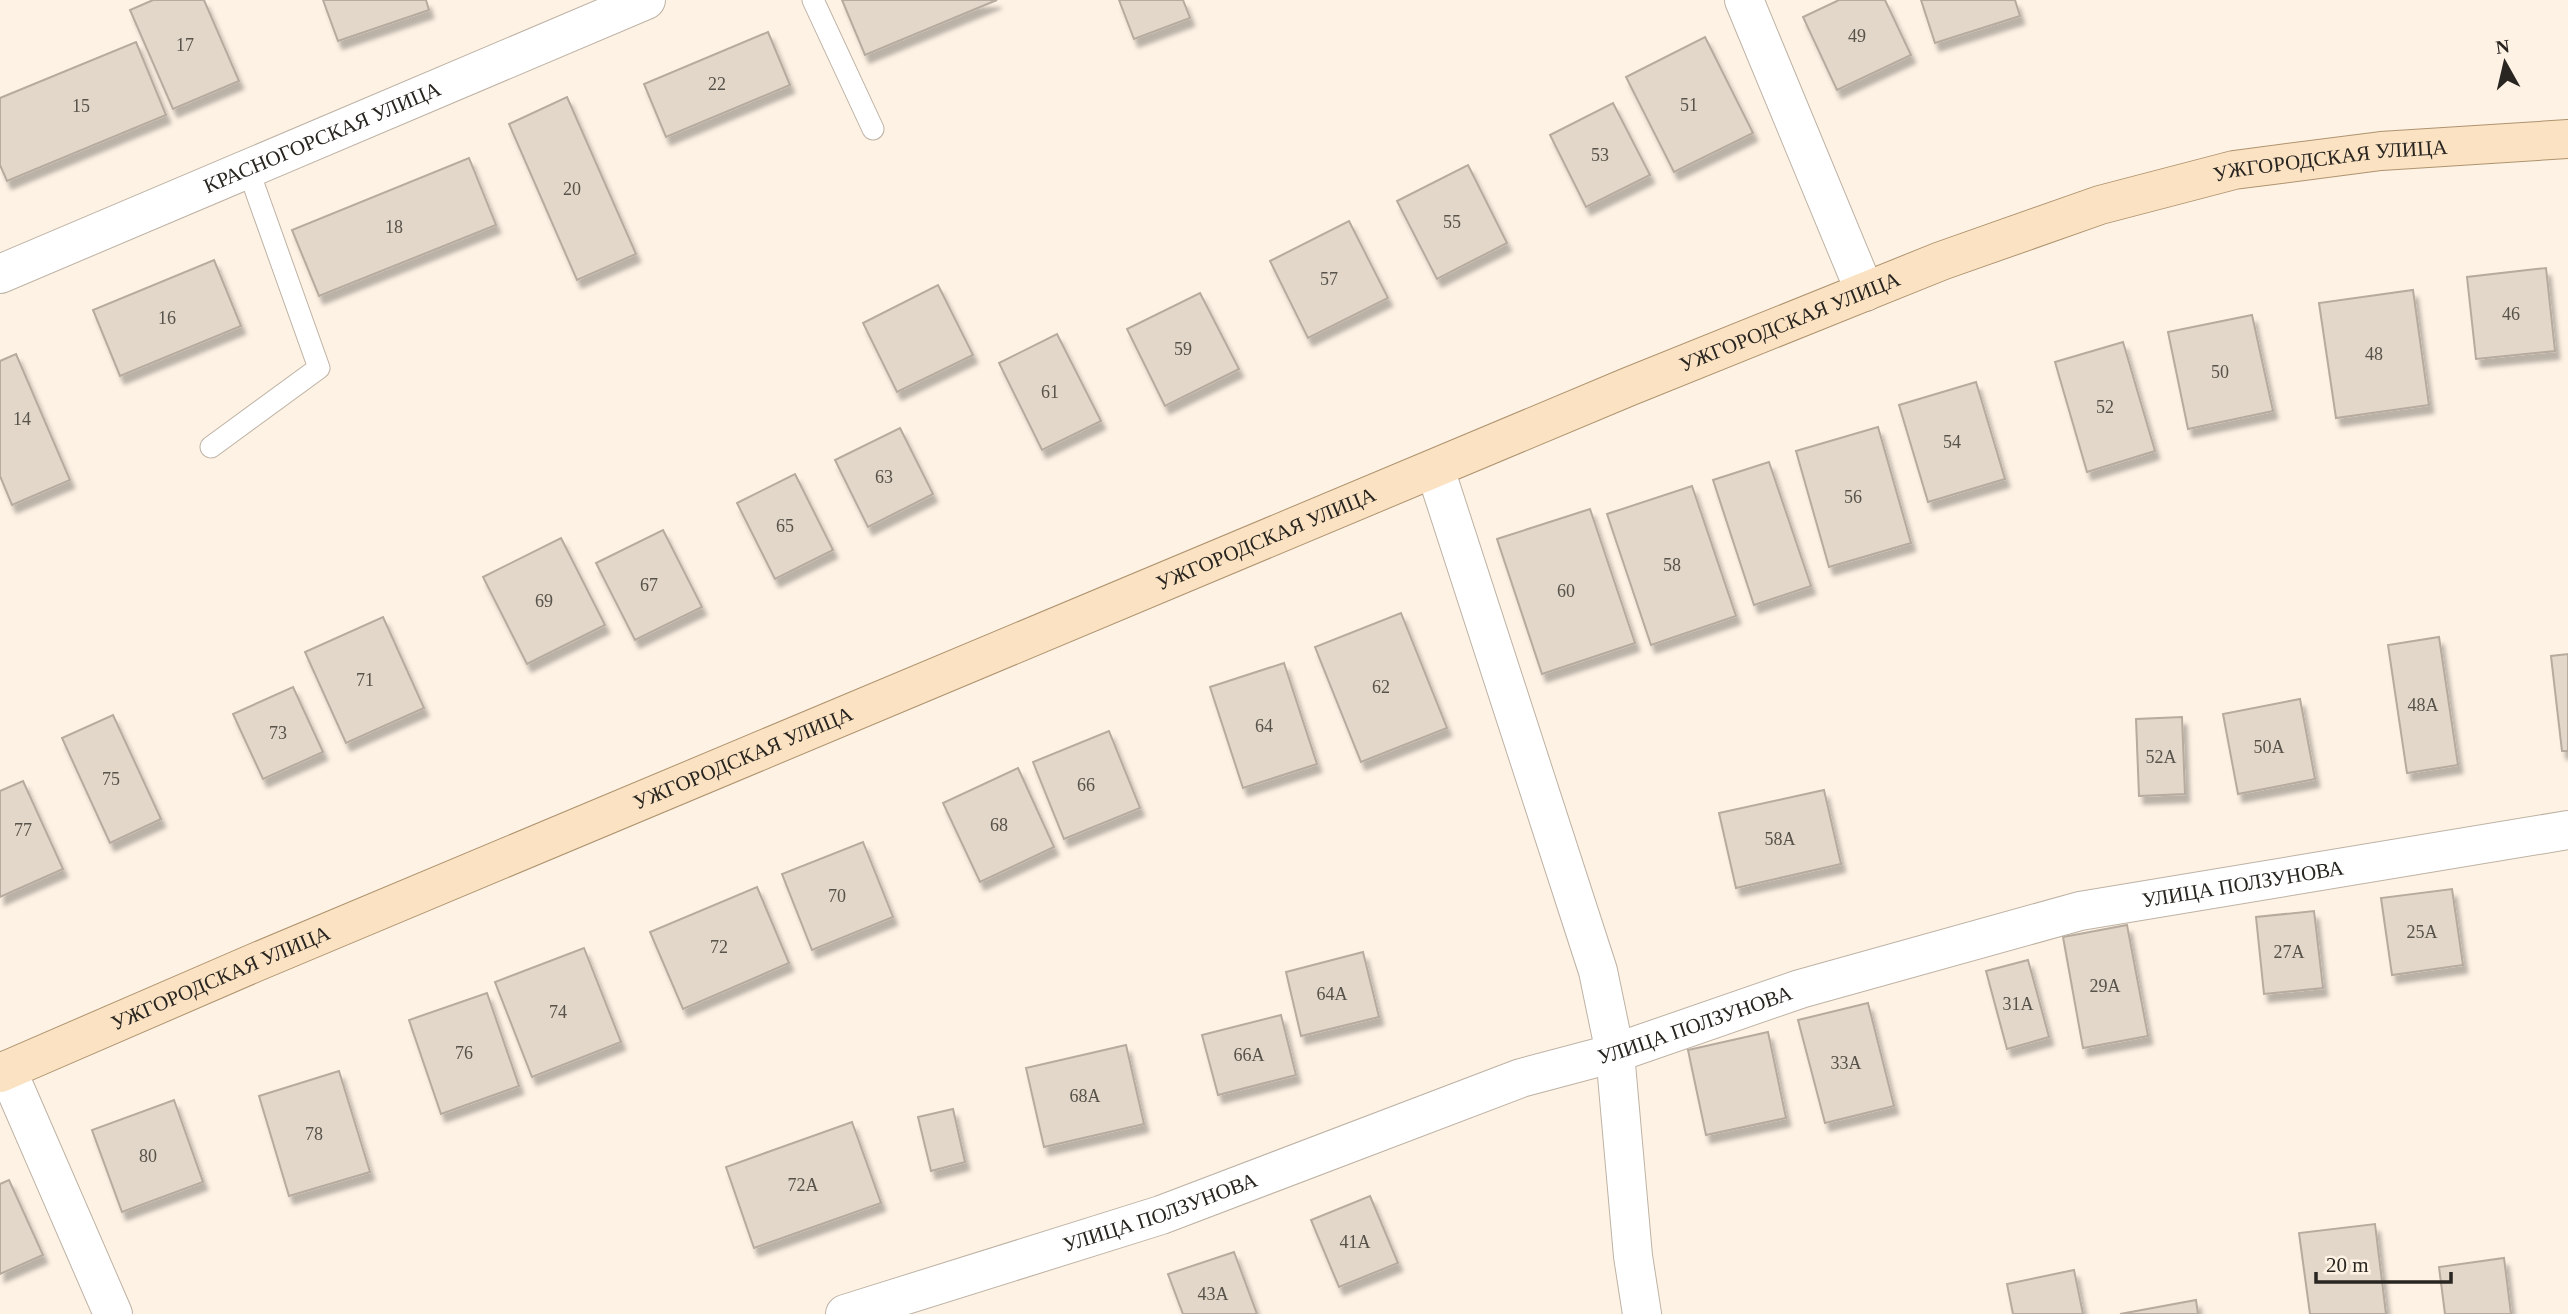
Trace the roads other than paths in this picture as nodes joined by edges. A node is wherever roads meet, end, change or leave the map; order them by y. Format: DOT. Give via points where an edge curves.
graph roads {
  1 [pos="646,0"];
  2 [pos="813,0"];
  3 [pos="1744,0"];
  4 [pos="873,129"];
  5 [pos="2568,139"];
  6 [pos="248,169"];
  7 [pos="0,274"];
  8 [pos="1865,292"];
  9 [pos="211,447"];
  10 [pos="1435,469"];
  11 [pos="2568,830"];
  12 [pos="1615,1053"];
  13 [pos="4,1071"];
  14 [pos="113,1314"];
  15 [pos="845,1314"];
  16 [pos="1642,1314"];
  1 -- 6 [label="street, КРАСНОГОРСКАЯ УЛИЦА"];
  2 -- 4 [label="lane"];
  3 -- 8 [label="street"];
  5 -- 8 [label="main road, УЖГОРОДСКАЯ УЛИЦА" via="2381,151 2234,170 2101,205"];
  6 -- 7 [label="street, КРАСНОГОРСКАЯ УЛИЦА"];
  6 -- 9 [label="lane" via="319,368"];
  8 -- 10 [label="main road, УЖГОРОДСКАЯ УЛИЦА"];
  10 -- 12 [label="street" via="1598,971"];
  10 -- 13 [label="main road, УЖГОРОДСКАЯ УЛИЦА" via="254,962"];
  11 -- 12 [label="street, УЛИЦА ПОЛЗУНОВА" via="2080,911 1800,989"];
  12 -- 15 [label="street, УЛИЦА ПОЛЗУНОВА" via="1521,1078 1161,1215"];
  12 -- 16 [label="street"];
  13 -- 14 [label="street"];
}
